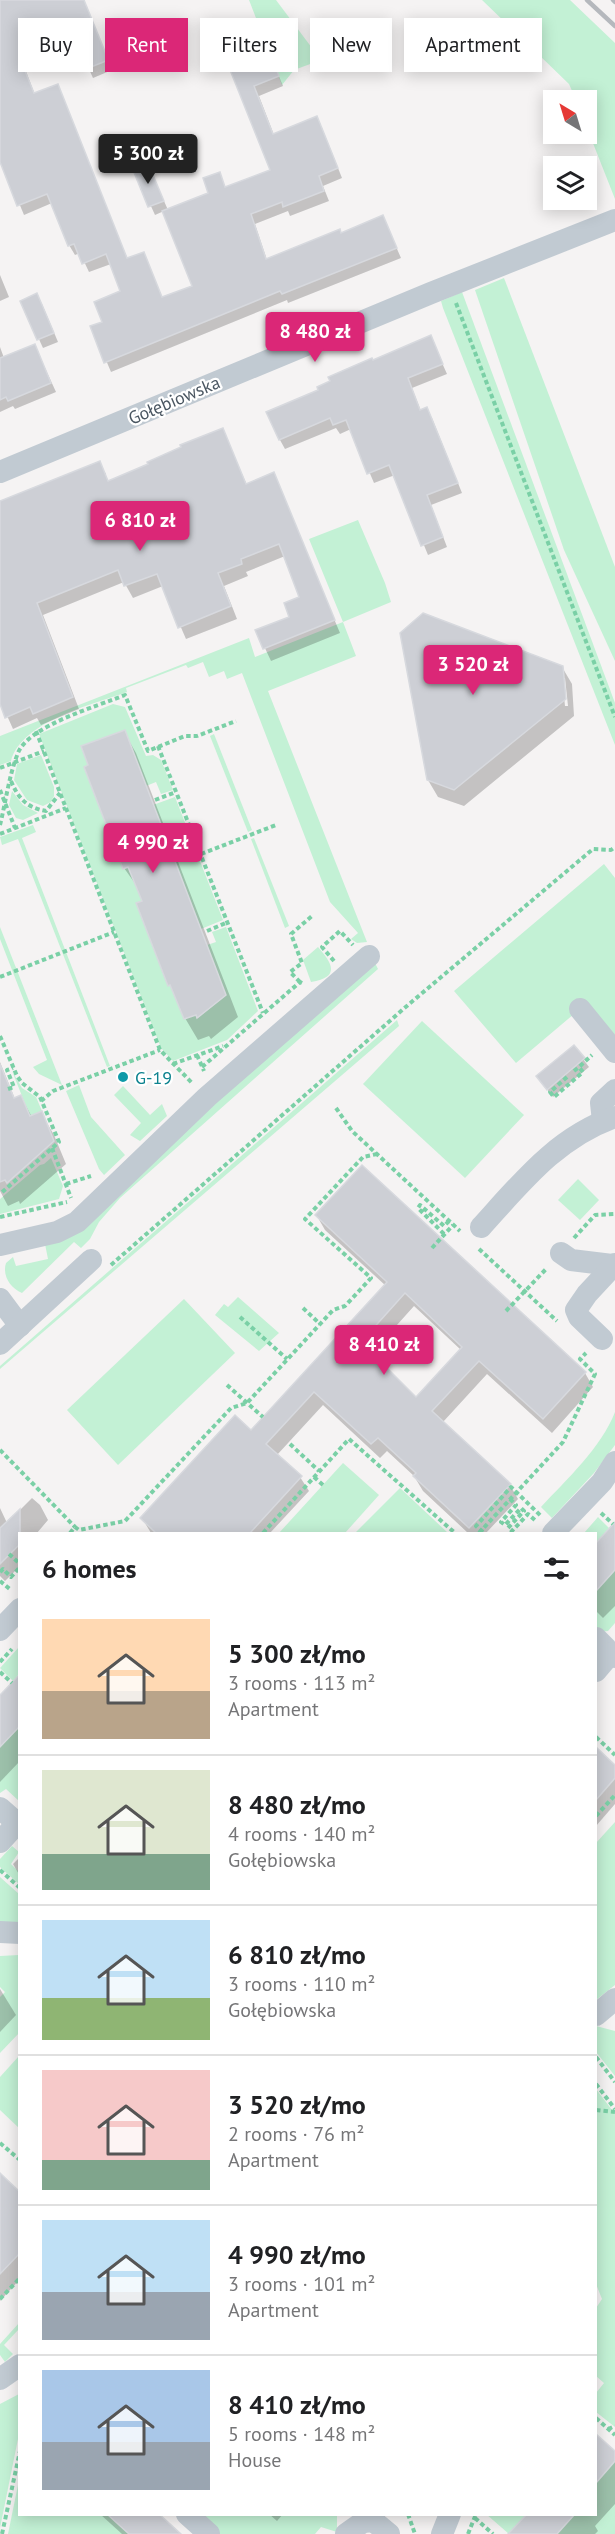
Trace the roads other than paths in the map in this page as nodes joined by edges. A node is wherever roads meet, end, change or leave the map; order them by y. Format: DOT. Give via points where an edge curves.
graph roads {
  1 [pos="615,220"];
  2 [pos="0,472"];
  3 [pos="369,956"];
  4 [pos="580,1009"];
  5 [pos="605,1053"];
  6 [pos="615,1090"];
  7 [pos="609,1119"];
  8 [pos="473,1235"];
  9 [pos="0,1245"];
  10 [pos="561,1253"];
  11 [pos="100,1263"];
  12 [pos="614,1264"];
  13 [pos="0,1299"];
  14 [pos="20,1326"];
  15 [pos="591,1342"];
  16 [pos="0,1344"];
  17 [pos="615,1462"];
  18 [pos="543,1530"];
  19 [pos="17,1601"];
  20 [pos="0,1630"];
  21 [pos="608,1646"];
  22 [pos="597,1669"];
  23 [pos="0,1808"];
  24 [pos="18,1822"];
  25 [pos="0,1842"];
  26 [pos="0,1932"];
  27 [pos="18,1933"];
  28 [pos="615,1999"];
  29 [pos="597,2014"];
  30 [pos="18,2366"];
  31 [pos="0,2379"];
  32 [pos="189,2516"];
  33 [pos="449,2516"];
  34 [pos="376,2523"];
  35 [pos="209,2534"];
  36 [pos="346,2534"];
  37 [pos="442,2534"];
  1 -- 2 [label="street, Gołębiowska"];
  3 -- 9 [label="street" via="207,1097 79,1220 57,1232"];
  4 -- 5 [label="street"];
  6 -- 7 [label="street" via="601,1103"];
  7 -- 8 [label="street" via="563,1143 541,1161"];
  10 -- 12 [label="street" via="571,1260"];
  11 -- 14 [label="street"];
  12 -- 15 [label="street" via="576,1310"];
  13 -- 14 [label="street"];
  14 -- 16 [label="street"];
  17 -- 18 [label="street" via="602,1482"];
  19 -- 20 [label="street"];
  21 -- 22 [label="street"];
  23 -- 24 [label="street"];
  24 -- 25 [label="street"];
  26 -- 27 [label="street"];
  28 -- 29 [label="street"];
  30 -- 31 [label="street"];
  32 -- 35 [label="street"];
  33 -- 37 [label="street"];
  34 -- 36 [label="street" via="363,2522"];
}
